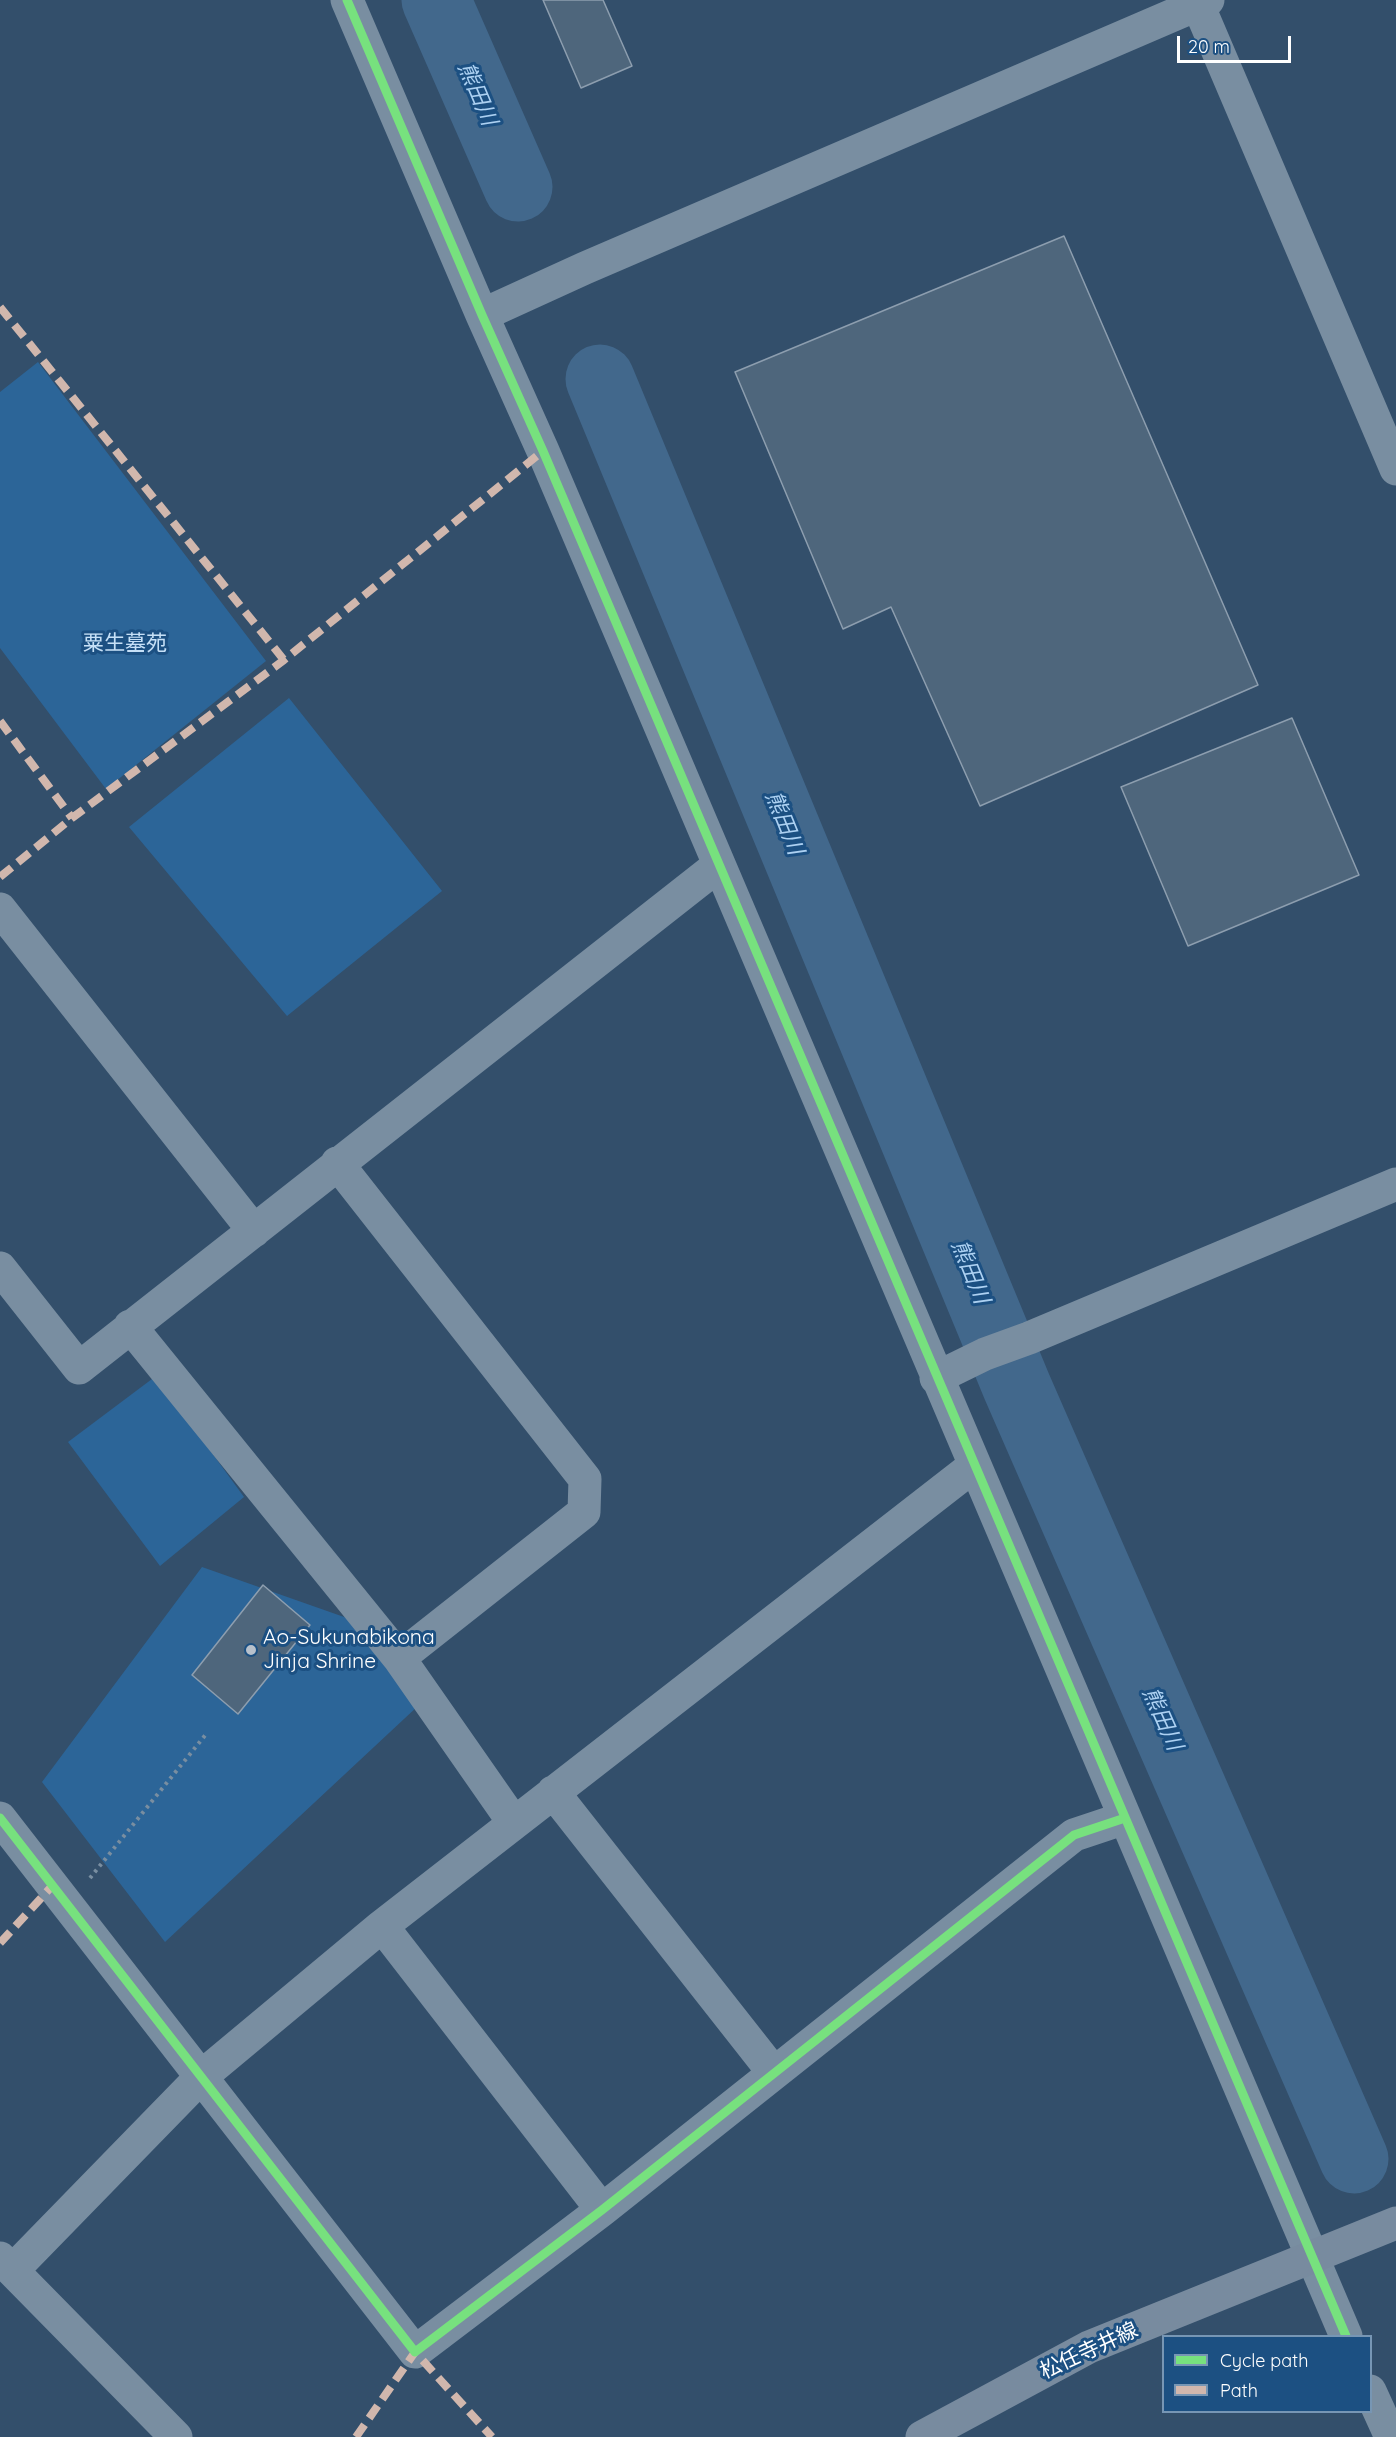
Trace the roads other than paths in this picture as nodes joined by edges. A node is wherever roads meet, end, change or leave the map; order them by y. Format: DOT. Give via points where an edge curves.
graph roads {
  1 [pos="348,0"];
  2 [pos="1200,1"];
  3 [pos="482,315"];
  4 [pos="1396,469"];
  5 [pos="719,865"];
  6 [pos="0,909"];
  7 [pos="337,1163"];
  8 [pos="1396,1184"];
  9 [pos="254,1231"];
  10 [pos="0,1268"];
  11 [pos="130,1326"];
  12 [pos="936,1378"];
  13 [pos="975,1465"];
  14 [pos="399,1658"];
  15 [pos="553,1792"];
  16 [pos="0,1818"];
  17 [pos="1125,1818"];
  18 [pos="514,1823"];
  19 [pos="382,1926"];
  20 [pos="774,2073"];
  21 [pos="202,2076"];
  22 [pos="602,2210"];
  23 [pos="1396,2223"];
  24 [pos="1311,2257"];
  25 [pos="6,2264"];
  26 [pos="1345,2335"];
  27 [pos="1372,2393"];
  28 [pos="176,2437"];
  29 [pos="922,2437"];
  30 [pos="1391,2437"];
  1 -- 3 [label="street"];
  2 -- 3 [label="street"];
  2 -- 4 [label="street"];
  3 -- 5 [label="street"];
  5 -- 7 [label="street"];
  5 -- 12 [label="street"];
  6 -- 9 [label="street"];
  7 -- 9 [label="street"];
  7 -- 14 [label="street" via="585,1479 584,1512"];
  8 -- 12 [label="street" via="985,1354"];
  9 -- 11 [label="street"];
  10 -- 11 [label="street" via="79,1368"];
  11 -- 14 [label="street"];
  12 -- 13 [label="street"];
  13 -- 15 [label="street"];
  13 -- 17 [label="street"];
  14 -- 18 [label="street"];
  15 -- 18 [label="street"];
  15 -- 20 [label="street"];
  16 -- 21 [label="street"];
  17 -- 20 [label="street" via="1074,1835"];
  17 -- 24 [label="street"];
  18 -- 19 [label="street"];
  19 -- 21 [label="street"];
  19 -- 22 [label="street"];
  20 -- 22 [label="street"];
  21 -- 22 [label="street" via="415,2352"];
  21 -- 25 [label="street"];
  23 -- 24 [label="main road, 松任寺井線"];
  24 -- 26 [label="street"];
  24 -- 29 [label="main road, 松任寺井線" via="1089,2347"];
  25 -- 28 [label="street"];
  27 -- 30 [label="street"];
}
